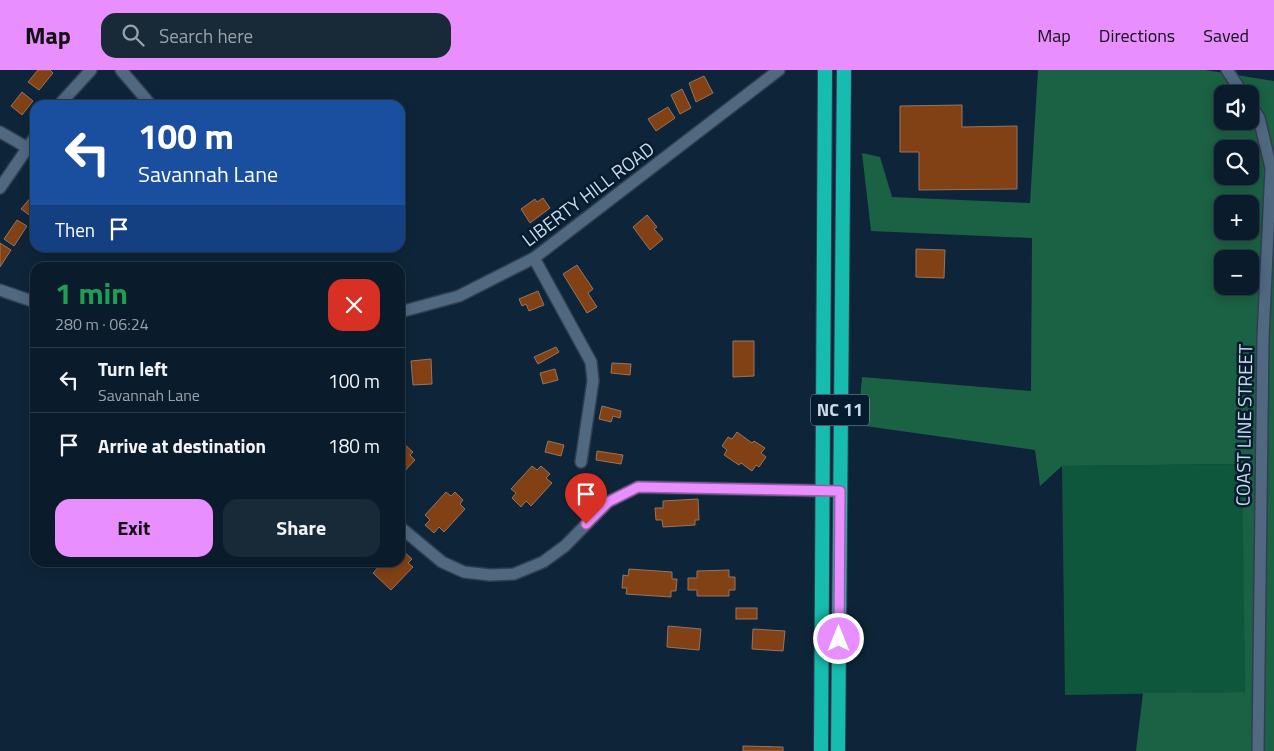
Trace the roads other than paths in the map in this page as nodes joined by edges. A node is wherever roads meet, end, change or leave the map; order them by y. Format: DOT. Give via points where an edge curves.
graph roads {
  1 [pos="90,70"];
  2 [pos="121,70"];
  3 [pos="779,70"];
  4 [pos="825,70"];
  5 [pos="844,70"];
  6 [pos="1227,70"];
  7 [pos="1237,85"];
  8 [pos="63,100"];
  9 [pos="146,100"];
  10 [pos="1259,118"];
  11 [pos="0,132"];
  12 [pos="30,145"];
  13 [pos="28,148"];
  14 [pos="0,188"];
  15 [pos="534,258"];
  16 [pos="0,290"];
  17 [pos="30,300"];
  18 [pos="405,311"];
  19 [pos="581,462"];
  20 [pos="822,491"];
  21 [pos="840,491"];
  22 [pos="405,531"];
  23 [pos="821,751"];
  24 [pos="838,751"];
  25 [pos="1258,751"];
  1 -- 8 [label="street"];
  2 -- 9 [label="street"];
  3 -- 15 [label="street, LIBERTY HILL ROAD"];
  4 -- 20 [label="highway, NC 11"];
  5 -- 21 [label="highway, NC 11"];
  6 -- 7 [label="street"];
  10 -- 25 [label="street, COAST LINE STREET" via="1271,168 1263,338"];
  11 -- 13 [label="street"];
  12 -- 13 [label="street"];
  13 -- 14 [label="street"];
  15 -- 18 [label="street, LIBERTY HILL ROAD" via="459,296"];
  15 -- 19 [label="street" via="590,362 593,381"];
  16 -- 17 [label="street"];
  20 -- 21 [label="street"];
  20 -- 22 [label="street" via="638,487 608,502 565,546 543,562 514,574 464,572 442,562"];
  20 -- 23 [label="highway, NC 11"];
  21 -- 24 [label="highway, NC 11"];
}
